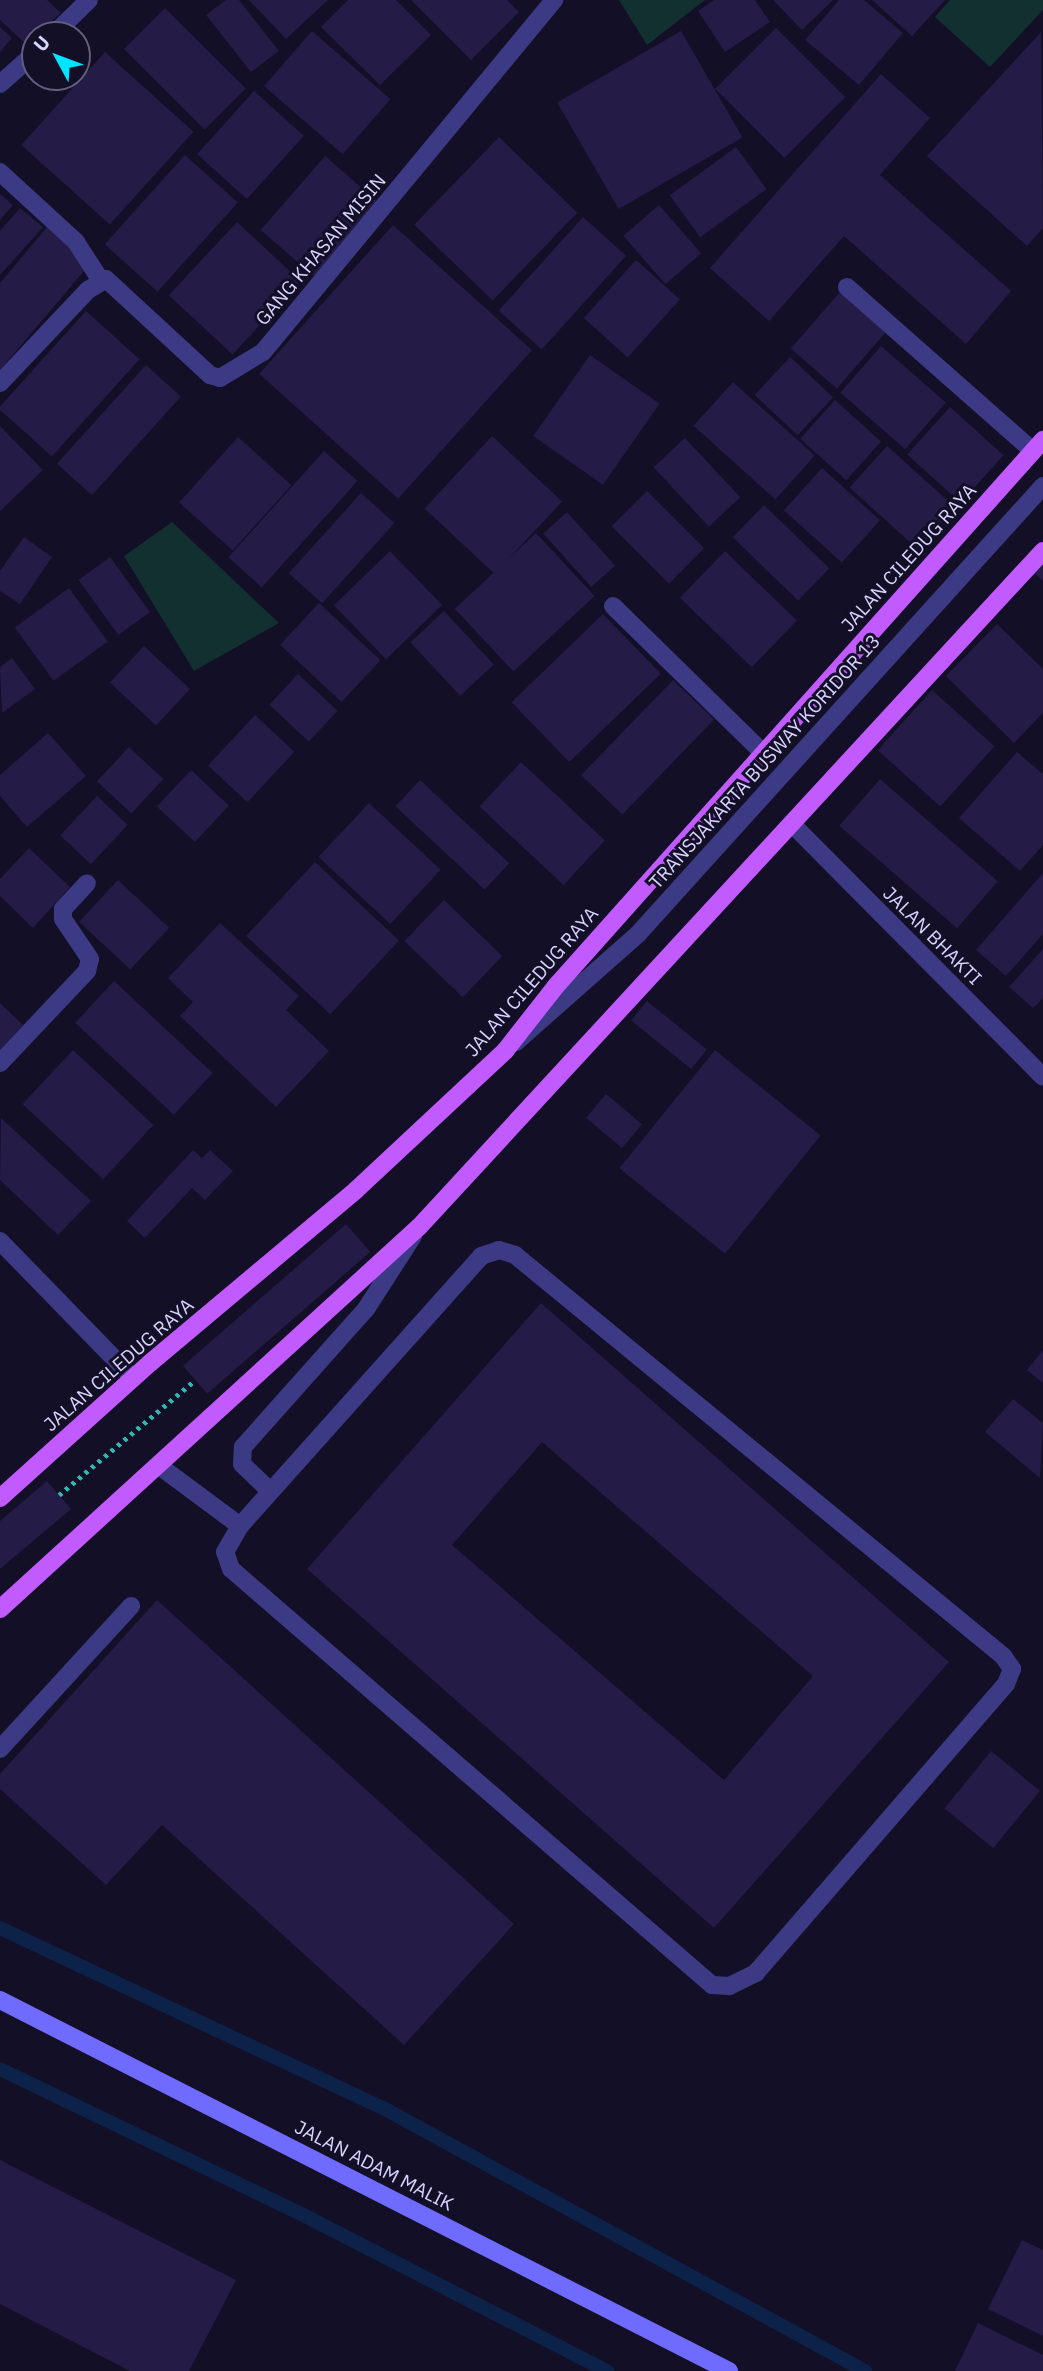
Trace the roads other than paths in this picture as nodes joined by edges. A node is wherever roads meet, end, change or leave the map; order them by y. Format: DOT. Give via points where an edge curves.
graph roads {
  1 [pos="89,0"];
  2 [pos="554,0"];
  3 [pos="67,21"];
  4 [pos="21,65"];
  5 [pos="0,84"];
  6 [pos="0,172"];
  7 [pos="101,281"];
  8 [pos="846,287"];
  9 [pos="0,383"];
  10 [pos="1038,446"];
  11 [pos="1043,486"];
  12 [pos="1043,551"];
  13 [pos="613,606"];
  14 [pos="763,753"];
  15 [pos="792,824"];
  16 [pos="87,883"];
  17 [pos="505,1051"];
  18 [pos="0,1063"];
  19 [pos="1043,1077"];
  20 [pos="419,1227"];
  21 [pos="0,1241"];
  22 [pos="133,1378"];
  23 [pos="158,1465"];
  24 [pos="270,1491"];
  25 [pos="0,1498"];
  26 [pos="240,1527"];
  27 [pos="131,1606"];
  28 [pos="0,1609"];
  29 [pos="0,1749"];
  30 [pos="0,2000"];
  31 [pos="729,2371"];
  1 -- 3 [label="street"];
  2 -- 7 [label="street, GANG KHASAN MISIN" via="263,352 220,378 209,375 117,286"];
  4 -- 5 [label="street"];
  6 -- 7 [label="street" via="76,242"];
  7 -- 9 [label="street"];
  8 -- 10 [label="street"];
  10 -- 14 [label="main road, JALAN CILEDUG RAYA"];
  11 -- 17 [label="street, TRANSJAKARTA BUSWAY KORIDOR 13" via="638,934 564,1004"];
  12 -- 15 [label="main road"];
  13 -- 14 [label="street"];
  14 -- 17 [label="main road, JALAN CILEDUG RAYA" via="556,986"];
  15 -- 19 [label="street, JALAN BHAKTI"];
  15 -- 20 [label="main road"];
  16 -- 18 [label="street" via="63,909 63,919 90,959 87,971"];
  17 -- 22 [label="main road, JALAN CILEDUG RAYA" via="356,1190"];
  20 -- 23 [label="main road"];
  20 -- 24 [label="street" via="366,1309 243,1447 242,1464"];
  21 -- 22 [label="street"];
  22 -- 25 [label="main road, JALAN CILEDUG RAYA"];
  23 -- 26 [label="street"];
  23 -- 28 [label="main road"];
  24 -- 26 [label="street"];
  24 -- 26 [label="street" via="481,1256 499,1250 514,1255 557,1289 1003,1656 1012,1669 1006,1684 756,1973 729,1986 712,1985 230,1569 225,1552"];
  27 -- 29 [label="street"];
  30 -- 31 [label="street, JALAN ADAM MALIK"];
}
